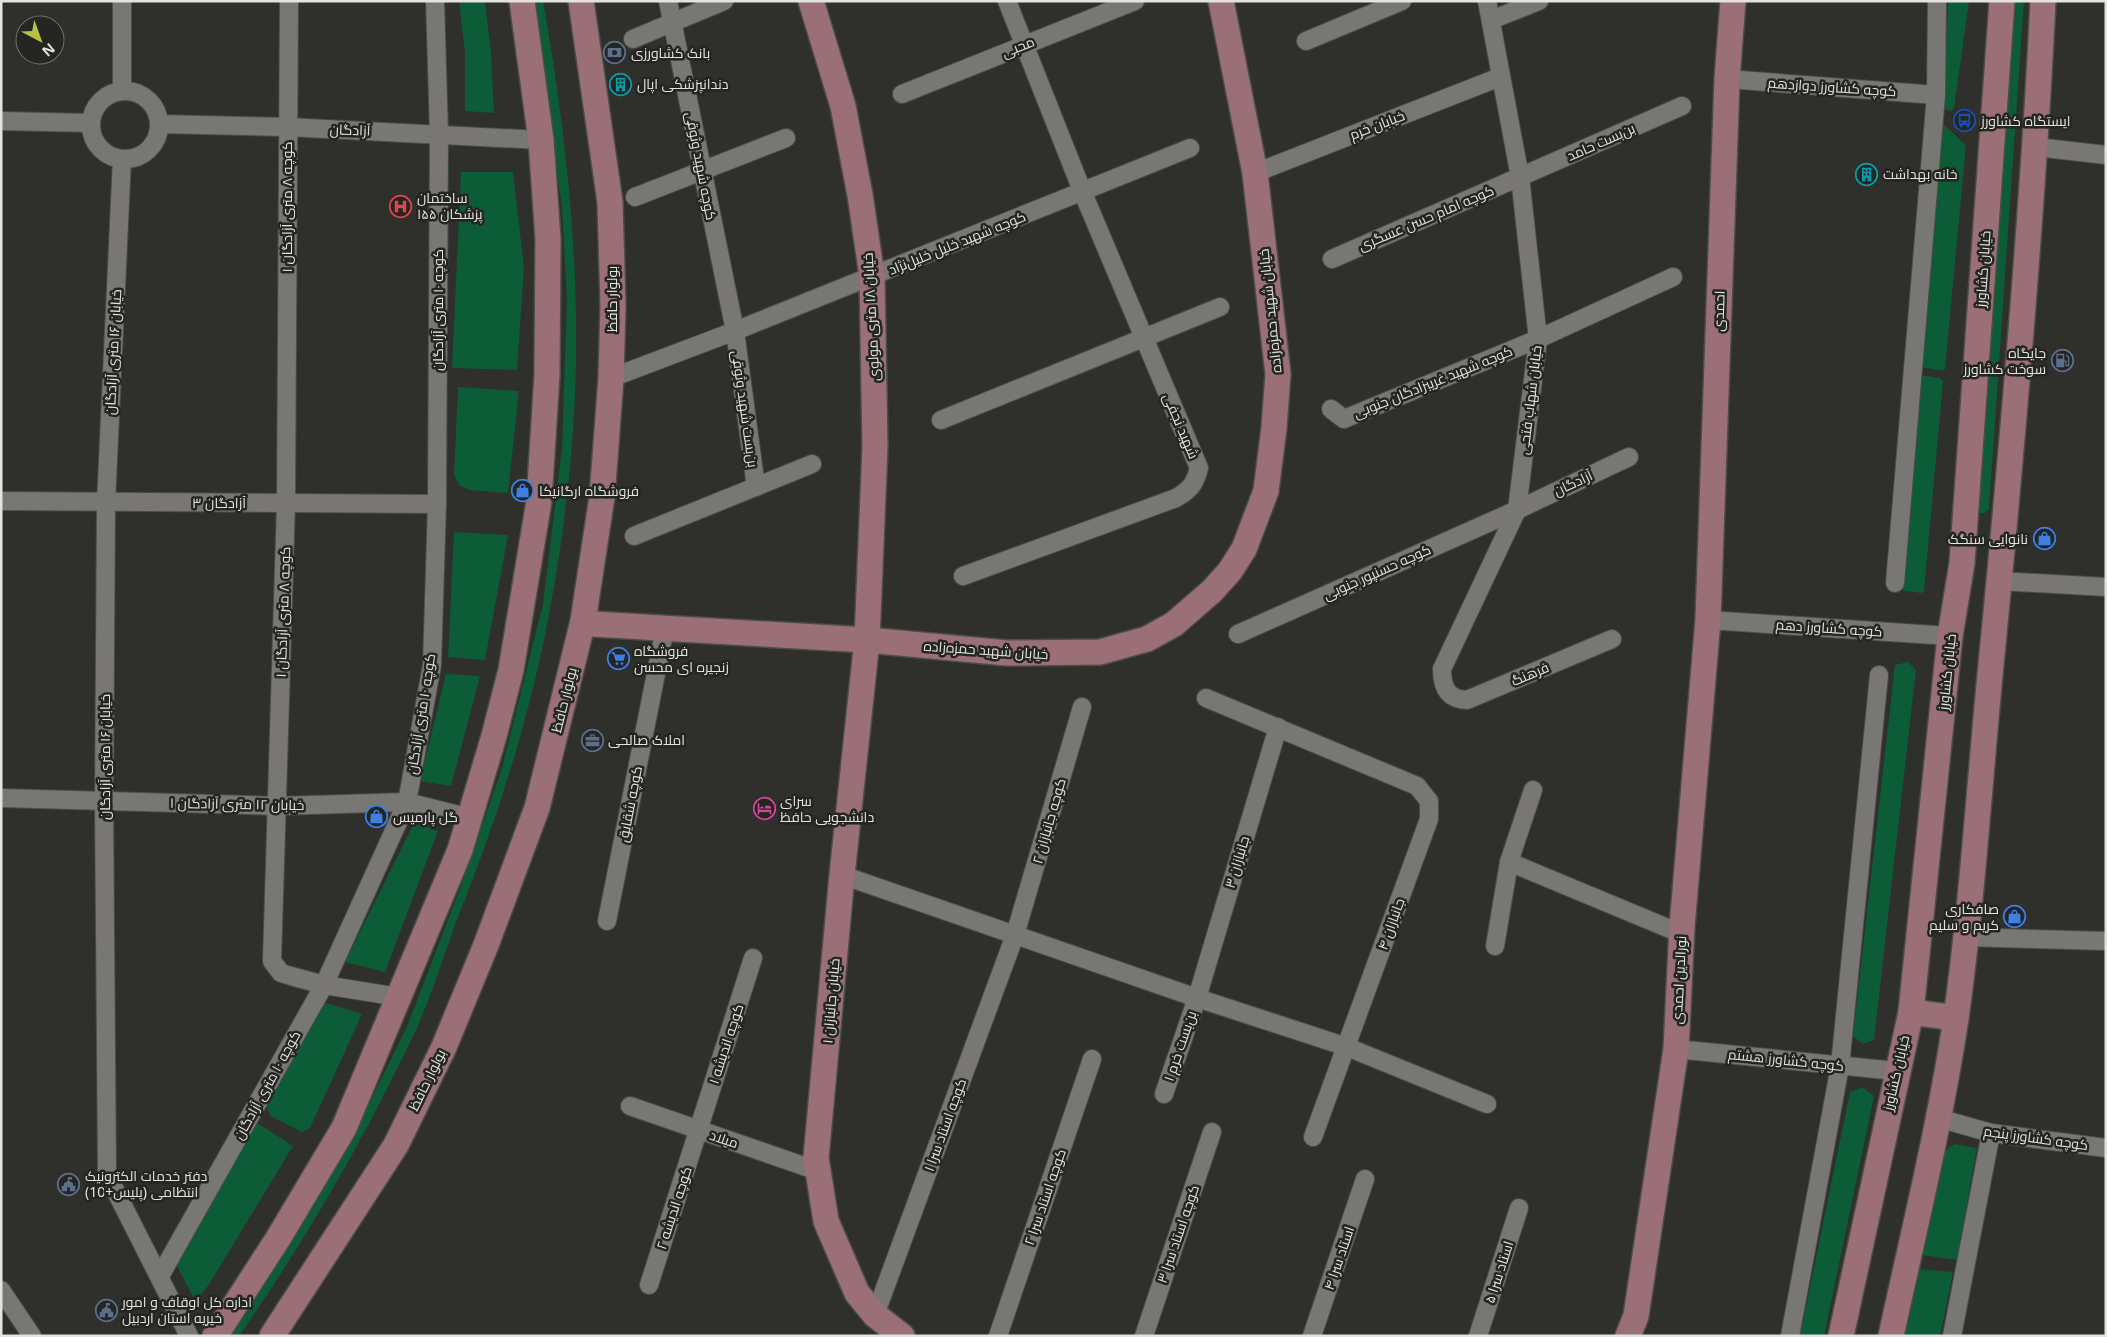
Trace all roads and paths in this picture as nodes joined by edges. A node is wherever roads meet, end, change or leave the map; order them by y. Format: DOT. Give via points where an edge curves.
graph roads {
  1 [pos="122,1"];
  2 [pos="288,1"];
  3 [pos="435,1"];
  4 [pos="522,1"];
  5 [pos="581,1"];
  6 [pos="668,1"];
  7 [pos="724,1"];
  8 [pos="811,1"];
  9 [pos="1007,1"];
  10 [pos="1135,1"];
  11 [pos="1221,1"];
  12 [pos="1402,1"];
  13 [pos="1487,1"];
  14 [pos="1539,1"];
  15 [pos="1733,1"];
  16 [pos="1937,1"];
  17 [pos="2002,1"];
  18 [pos="2042,1"];
  19 [pos="1492,20"];
  20 [pos="672,23"];
  21 [pos="632,39"];
  22 [pos="1306,41"];
  23 [pos="1024,44"];
  24 [pos="1500,77"];
  25 [pos="1727,79"];
  26 [pos="122,91"];
  27 [pos="902,94"];
  28 [pos="1936,94"];
  29 [pos="1682,106"];
  30 [pos="1,122"];
  31 [pos="90,123"];
  32 [pos="159,124"];
  33 [pos="287,127"];
  34 [pos="439,134"];
  35 [pos="786,138"];
  36 [pos="541,140"];
  37 [pos="2036,147"];
  38 [pos="1190,148"];
  39 [pos="2106,154"];
  40 [pos="122,159"];
  41 [pos="702,171"];
  42 [pos="1255,173"];
  43 [pos="1520,177"];
  44 [pos="1083,193"];
  45 [pos="635,197"];
  46 [pos="1332,259"];
  47 [pos="872,276"];
  48 [pos="1673,277"];
  49 [pos="1220,307"];
  50 [pos="735,331"];
  51 [pos="1144,337"];
  52 [pos="1538,339"];
  53 [pos="611,378"];
  54 [pos="1331,409"];
  55 [pos="941,420"];
  56 [pos="1629,457"];
  57 [pos="812,464"];
  58 [pos="756,486"];
  59 [pos="1,501"];
  60 [pos="106,503"];
  61 [pos="286,503"];
  62 [pos="437,504"];
  63 [pos="1517,510"];
  64 [pos="634,536"];
  65 [pos="963,576"];
  66 [pos="1999,581"];
  67 [pos="1895,582"];
  68 [pos="2106,587"];
  69 [pos="1708,620"];
  70 [pos="583,621"];
  71 [pos="665,628"];
  72 [pos="1238,634"];
  73 [pos="1950,636"];
  74 [pos="1612,639"];
  75 [pos="867,640"];
  76 [pos="1879,675"];
  77 [pos="1448,694"];
  78 [pos="1206,698"];
  79 [pos="1082,707"];
  80 [pos="1278,727"];
  81 [pos="1533,790"];
  82 [pos="1,798"];
  83 [pos="104,802"];
  84 [pos="407,802"];
  85 [pos="278,806"];
  86 [pos="470,818"];
  87 [pos="1509,862"];
  88 [pos="842,875"];
  89 [pos="607,921"];
  90 [pos="1682,934"];
  91 [pos="1015,936"];
  92 [pos="1964,937"];
  93 [pos="2106,941"];
  94 [pos="1495,946"];
  95 [pos="753,958"];
  96 [pos="324,985"];
  97 [pos="399,997"];
  98 [pos="1197,998"];
  99 [pos="1911,1012"];
  100 [pos="1956,1018"];
  101 [pos="1347,1047"];
  102 [pos="1676,1049"];
  103 [pos="1092,1059"];
  104 [pos="1840,1066"];
  105 [pos="1896,1070"];
  106 [pos="1164,1094"];
  107 [pos="1488,1104"];
  108 [pos="630,1106"];
  109 [pos="1938,1118"];
  110 [pos="698,1130"];
  111 [pos="1212,1132"];
  112 [pos="1991,1133"];
  113 [pos="1313,1137"];
  114 [pos="2106,1148"];
  115 [pos="818,1172"];
  116 [pos="1365,1179"];
  117 [pos="1519,1208"];
  118 [pos="160,1276"];
  119 [pos="649,1285"];
  120 [pos="1,1290"];
  121 [pos="875,1316"];
  122 [pos="32,1336"];
  123 [pos="189,1336"];
  124 [pos="214,1336"];
  125 [pos="272,1336"];
  126 [pos="902,1336"];
  127 [pos="998,1336"];
  128 [pos="1144,1336"];
  129 [pos="1312,1336"];
  130 [pos="1478,1336"];
  131 [pos="1628,1336"];
  132 [pos="1790,1336"];
  133 [pos="1841,1336"];
  134 [pos="1891,1336"];
  135 [pos="1952,1336"];
  1 -- 26 [label="street"];
  2 -- 33 [label="street, کوچه ۸ متری آزادگان ۱"];
  3 -- 34 [label="street, کوچه ۱۰ متری آزادگان"];
  4 -- 36 [label="main road"];
  5 -- 53 [label="main road, بولوار حافظ" via="610,202"];
  6 -- 20 [label="street, کوچه شهید وثوقی"];
  7 -- 20 [label="street"];
  8 -- 47 [label="main road, خیابان ۱۸ متری مولوی" via="843,106"];
  9 -- 23 [label="street, شهید نجفی"];
  10 -- 23 [label="street, محبی"];
  11 -- 42 [label="main road, خیابان شهید حمزه‌زاده"];
  12 -- 22 [label="street"];
  13 -- 19 [label="street, خیابان شهاب فتحی"];
  14 -- 19 [label="street"];
  15 -- 25 [label="main road, احمدی"];
  16 -- 28 [label="street"];
  17 -- 73 [label="main road, خیابان کشاورز" via="1962,563"];
  18 -- 37 [label="main road"];
  19 -- 24 [label="street, خیابان شهاب فتحی"];
  20 -- 21 [label="street"];
  20 -- 41 [label="street, کوچه شهید وثوقی"];
  23 -- 27 [label="street, محبی"];
  23 -- 44 [label="street, شهید نجفی"];
  24 -- 42 [label="street, خیابان خرم"];
  24 -- 43 [label="street, خیابان شهاب فتحی"];
  25 -- 28 [label="street, کوچه کشاورز دوازدهم"];
  25 -- 69 [label="main road, احمدی"];
  26 -- 31 [label="street" via="104,98 97,105"];
  26 -- 32 [label="street" via="133,92 152,104"];
  28 -- 67 [label="street"];
  29 -- 43 [label="street, بن‌بست حامد"];
  30 -- 31 [label="street"];
  31 -- 40 [label="street" via="102,151"];
  32 -- 33 [label="street, آزادگان"];
  32 -- 40 [label="street" via="157,135 144,153"];
  33 -- 34 [label="street, آزادگان"];
  33 -- 61 [label="street, کوچه ۸ متری آزادگان ۱"];
  34 -- 36 [label="street, آزادگان"];
  34 -- 62 [label="street, کوچه ۱۰ متری آزادگان"];
  35 -- 41 [label="street"];
  36 -- 86 [label="main road" via="548,239 548,355 538,501 511,670"];
  37 -- 39 [label="street"];
  37 -- 66 [label="main road"];
  38 -- 44 [label="street, کوچه شهید خلیل خلیل‌نژاد"];
  40 -- 60 [label="street, خیابان ۱۶ متری آزادگان"];
  41 -- 45 [label="street"];
  41 -- 50 [label="street, کوچه شهید وثوقی"];
  42 -- 75 [label="main road, خیابان شهید حمزه‌زاده" via="1278,374 1266,491 1244,549 1230,571 1174,624 1147,639 1100,652 1007,653"];
  43 -- 46 [label="street, کوچه امام حسن عسگری"];
  43 -- 52 [label="street, خیابان شهاب فتحی"];
  44 -- 47 [label="street, کوچه شهید خلیل خلیل‌نژاد"];
  44 -- 51 [label="street, شهید نجفی"];
  47 -- 50 [label="street, کوچه شهید خلیل خلیل‌نژاد"];
  47 -- 75 [label="main road, خیابان ۱۸ متری مولوی" via="875,447"];
  48 -- 52 [label="street"];
  49 -- 51 [label="street"];
  50 -- 53 [label="street, کوچه شهید خلیل خلیل‌نژاد"];
  50 -- 58 [label="street, بن‌بست شهید وثوقی"];
  51 -- 55 [label="street"];
  51 -- 65 [label="street, شهید نجفی" via="1199,468 1195,483 1176,498"];
  52 -- 54 [label="street, کوچه شهید غریبزادگان جنوبی" via="1344,419"];
  52 -- 63 [label="street, خیابان شهاب فتحی"];
  53 -- 70 [label="main road, بولوار حافظ" via="602,497"];
  56 -- 63 [label="street, آزادگان"];
  57 -- 58 [label="street, بن‌بست شهید وثوقی"];
  58 -- 64 [label="street, بن‌بست شهید وثوقی"];
  59 -- 60 [label="street, آزادگان ۳"];
  60 -- 61 [label="street, آزادگان ۳"];
  60 -- 83 [label="street, خیابان ۱۶ متری آزادگان"];
  61 -- 62 [label="street, آزادگان ۳"];
  61 -- 85 [label="street, کوچه ۸ متری آزادگان ۱"];
  62 -- 84 [label="street, کوچه ۱۰ متری آزادگان" via="432,664"];
  63 -- 72 [label="street, کوچه حسنپور جنوبی"];
  63 -- 77 [label="street, خیابان شهاب فتحی" via="1442,668 1442,684"];
  66 -- 68 [label="street"];
  66 -- 92 [label="main road"];
  69 -- 73 [label="street, کوچه کشاورز دهم"];
  69 -- 90 [label="main road, نورالدین احمدی"];
  70 -- 71 [label="main road, خیابان شهید حمزه‌زاده"];
  70 -- 125 [label="main road, بولوار حافظ" via="537,808 444,1047 396,1145"];
  71 -- 75 [label="main road, خیابان شهید حمزه‌زاده"];
  71 -- 89 [label="street, کوچه شقایق"];
  73 -- 99 [label="main road, خیابان کشاورز"];
  74 -- 77 [label="street, فرهنگ" via="1467,700 1457,700"];
  75 -- 88 [label="main road, خیابان جانبازان ۱"];
  76 -- 104 [label="street"];
  78 -- 80 [label="street"];
  79 -- 91 [label="street, کوچه جانبازان ۲"];
  80 -- 98 [label="street, جانبازان ۳"];
  80 -- 101 [label="street, جانبازان ۴" via="1417,786 1429,801 1429,819"];
  81 -- 87 [label="street"];
  82 -- 83 [label="street, خیابان ۱۲ متری آزادگان ۱"];
  83 -- 85 [label="street, خیابان ۱۲ متری آزادگان ۱"];
  83 -- 118 [label="street, خیابان ۱۶ متری آزادگان" via="107,1174"];
  84 -- 85 [label="street, خیابان ۱۲ متری آزادگان ۱"];
  84 -- 86 [label="street, خیابان ۱۲ متری آزادگان ۱"];
  84 -- 96 [label="street, کوچه ۱۰ متری آزادگان"];
  85 -- 96 [label="street, کوچه ۸ متری آزادگان ۱" via="272,961 281,973"];
  86 -- 97 [label="main road" via="460,850"];
  87 -- 90 [label="street"];
  87 -- 94 [label="street"];
  88 -- 91 [label="street"];
  88 -- 115 [label="main road, خیابان جانبازان ۱" via="816,1158"];
  90 -- 102 [label="main road, نورالدین احمدی"];
  91 -- 98 [label="street"];
  91 -- 121 [label="street, کوچه استاد سرا ۱"];
  92 -- 93 [label="street"];
  92 -- 100 [label="main road"];
  95 -- 110 [label="street, کوچه اندیشه ۱"];
  96 -- 97 [label="street, کوچه ۸ متری آزادگان ۱"];
  96 -- 118 [label="street, کوچه ۱۰ متری آزادگان"];
  97 -- 124 [label="main road" via="344,1128 279,1237"];
  98 -- 101 [label="street"];
  98 -- 106 [label="street, بن‌بست خرم ۱"];
  99 -- 100 [label="main road"];
  99 -- 105 [label="main road, خیابان کشاورز"];
  100 -- 109 [label="main road"];
  101 -- 107 [label="street"];
  101 -- 113 [label="street, جانبازان ۴"];
  102 -- 104 [label="street, کوچه کشاورز هشتم"];
  102 -- 131 [label="main road, نورالدین احمدی" via="1636,1316"];
  103 -- 127 [label="street, کوچه استاد سرا ۲"];
  104 -- 105 [label="street, کوچه کشاورز هشتم"];
  104 -- 132 [label="street"];
  105 -- 133 [label="main road, خیابان کشاورز"];
  108 -- 110 [label="street, میلاد"];
  109 -- 112 [label="street, کوچه کشاورز پنجم"];
  109 -- 134 [label="main road"];
  110 -- 115 [label="street, میلاد"];
  110 -- 119 [label="street, کوچه اندیشه ۲"];
  111 -- 128 [label="street, کوچه استاد سرا ۳"];
  112 -- 114 [label="street, کوچه کشاورز پنجم"];
  112 -- 135 [label="street"];
  115 -- 121 [label="main road, خیابان جانبازان ۱" via="826,1220 857,1293"];
  116 -- 129 [label="street, استاد سرا ۴"];
  117 -- 130 [label="street, استاد سرا ۵"];
  118 -- 123 [label="street, خیابان ۱۶ متری آزادگان"];
  120 -- 122 [label="street"];
  121 -- 126 [label="main road, خیابان جانبازان ۱"];
}
